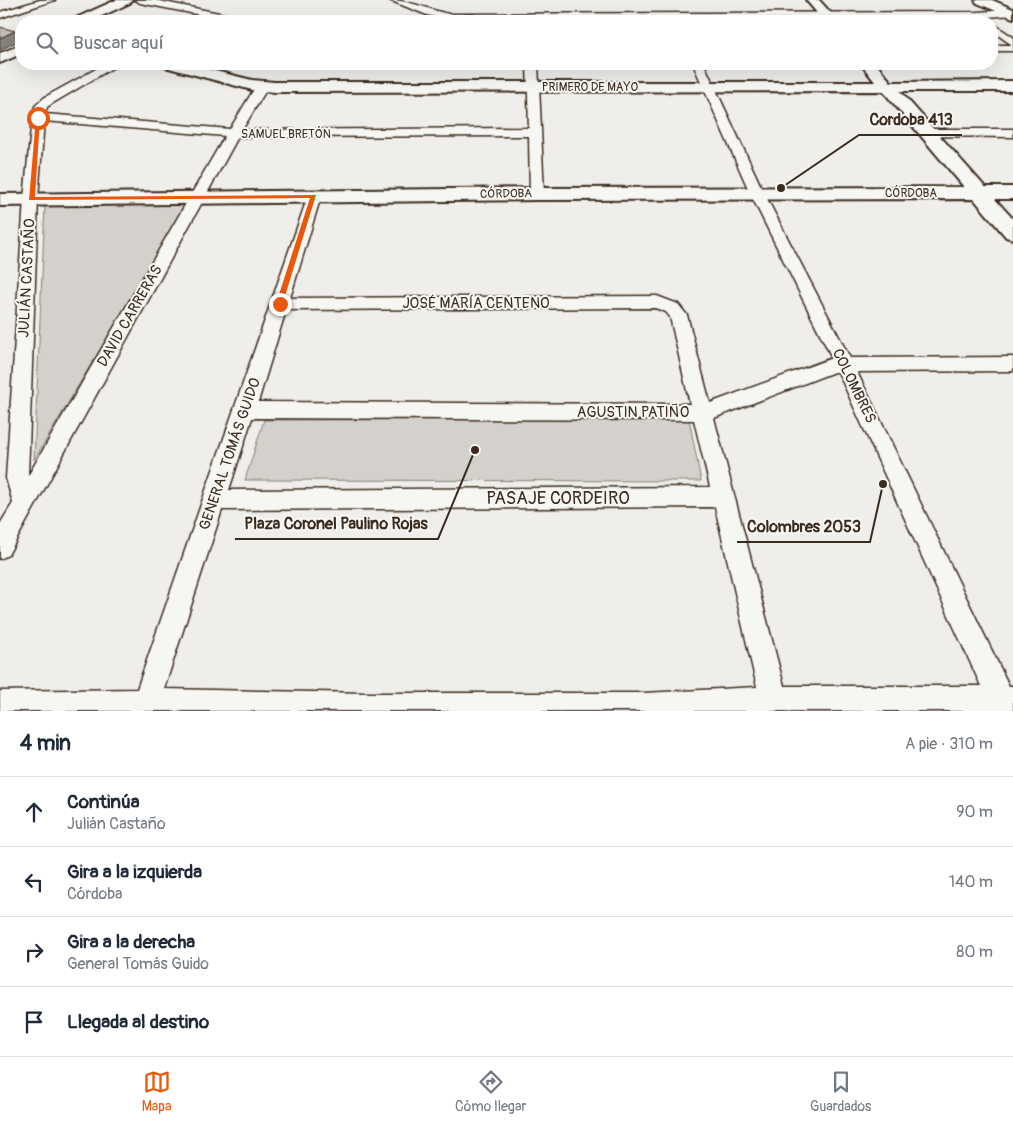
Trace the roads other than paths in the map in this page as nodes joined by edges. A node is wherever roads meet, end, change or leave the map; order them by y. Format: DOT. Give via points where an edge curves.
graph roads {
  1 [pos="50,0"];
  2 [pos="126,0"];
  3 [pos="140,0"];
  4 [pos="394,0"];
  5 [pos="812,0"];
  6 [pos="981,0"];
  7 [pos="963,5"];
  8 [pos="1009,11"];
  9 [pos="0,15"];
  10 [pos="94,15"];
  11 [pos="214,15"];
  12 [pos="440,15"];
  13 [pos="554,15"];
  14 [pos="676,15"];
  15 [pos="825,15"];
  16 [pos="977,15"];
  17 [pos="993,15"];
  18 [pos="998,31"];
  19 [pos="1013,42"];
  20 [pos="998,48"];
  21 [pos="1013,48"];
  22 [pos="15,52"];
  23 [pos="0,59"];
  24 [pos="102,70"];
  25 [pos="194,70"];
  26 [pos="533,70"];
  27 [pos="701,70"];
  28 [pos="873,70"];
  29 [pos="888,86"];
  30 [pos="1013,86"];
  31 [pos="262,87"];
  32 [pos="534,87"];
  33 [pos="709,87"];
  34 [pos="38,118"];
  35 [pos="535,132"];
  36 [pos="929,133"];
  37 [pos="1013,133"];
  38 [pos="233,134"];
  39 [pos="979,193"];
  40 [pos="1013,193"];
  41 [pos="537,194"];
  42 [pos="757,194"];
  43 [pos="314,196"];
  44 [pos="198,197"];
  45 [pos="31,199"];
  46 [pos="0,200"];
  47 [pos="1013,232"];
  48 [pos="280,304"];
  49 [pos="844,364"];
  50 [pos="1013,364"];
  51 [pos="245,410"];
  52 [pos="702,412"];
  53 [pos="722,497"];
  54 [pos="214,500"];
  55 [pos="24,503"];
  56 [pos="0,547"];
  57 [pos="774,700"];
  58 [pos="1007,704"];
  59 [pos="0,705"];
  60 [pos="144,707"];
  61 [pos="366,709"];
  62 [pos="644,709"];
  1 -- 9 [label="street"];
  2 -- 10 [label="main road"];
  3 -- 11 [label="street"];
  4 -- 12 [label="street"];
  5 -- 15 [label="main road"];
  6 -- 8 [label="main road"];
  7 -- 16 [label="street"];
  8 -- 17 [label="street"];
  13 -- 14 [label="street"];
  18 -- 19 [label="street"];
  20 -- 21 [label="street"];
  22 -- 23 [label="main road"];
  24 -- 34 [label="street, JULIÁN CASTAÑO" via="41,106"];
  25 -- 31 [label="main road, PRIMERO DE MAYO"];
  26 -- 32 [label="street"];
  27 -- 33 [label="street, COLOMBRES"];
  28 -- 29 [label="main road"];
  29 -- 30 [label="main road, PRIMERO DE MAYO"];
  29 -- 33 [label="main road, PRIMERO DE MAYO"];
  29 -- 36 [label="main road"];
  31 -- 32 [label="main road, PRIMERO DE MAYO"];
  31 -- 38 [label="street, DAVID CARRERAS"];
  32 -- 33 [label="main road, PRIMERO DE MAYO"];
  32 -- 35 [label="street"];
  33 -- 42 [label="street, COLOMBRES"];
  34 -- 38 [label="street, SAMUEL BRETÓN"];
  34 -- 45 [label="street, JULIÁN CASTAÑO"];
  35 -- 38 [label="street, SAMUEL BRETÓN"];
  35 -- 41 [label="street"];
  36 -- 37 [label="street"];
  36 -- 39 [label="main road"];
  38 -- 44 [label="street, DAVID CARRERAS"];
  39 -- 40 [label="main road, CÓRDOBA"];
  39 -- 42 [label="main road, CÓRDOBA"];
  39 -- 47 [label="main road"];
  41 -- 42 [label="main road, CÓRDOBA"];
  41 -- 43 [label="main road, CÓRDOBA"];
  42 -- 49 [label="street, COLOMBRES"];
  43 -- 44 [label="main road, CÓRDOBA"];
  43 -- 48 [label="street, GENERAL TOMÁS GUIDO"];
  44 -- 45 [label="main road, CÓRDOBA"];
  44 -- 55 [label="street, DAVID CARRERAS"];
  45 -- 46 [label="main road, CÓRDOBA"];
  45 -- 55 [label="street, JULIÁN CASTAÑO" via="17,478"];
  48 -- 51 [label="street, GENERAL TOMÁS GUIDO"];
  48 -- 52 [label="street, JOSÉ MARÍA CENTENO" via="657,302 672,308 678,315"];
  49 -- 50 [label="street, AGUSTIN PATIÑO"];
  49 -- 52 [label="street, AGUSTIN PATIÑO"];
  49 -- 58 [label="street, COLOMBRES"];
  51 -- 52 [label="street, AGUSTIN PATIÑO"];
  51 -- 54 [label="street, GENERAL TOMÁS GUIDO"];
  52 -- 53 [label="street"];
  53 -- 54 [label="street, PASAJE CORDEIRO"];
  53 -- 57 [label="street"];
  54 -- 60 [label="street, GENERAL TOMÁS GUIDO"];
  55 -- 56 [label="street, DAVID CARRERAS"];
  57 -- 58 [label="street"];
  57 -- 62 [label="street"];
  59 -- 60 [label="street"];
  60 -- 61 [label="street"];
  61 -- 62 [label="street"];
}
